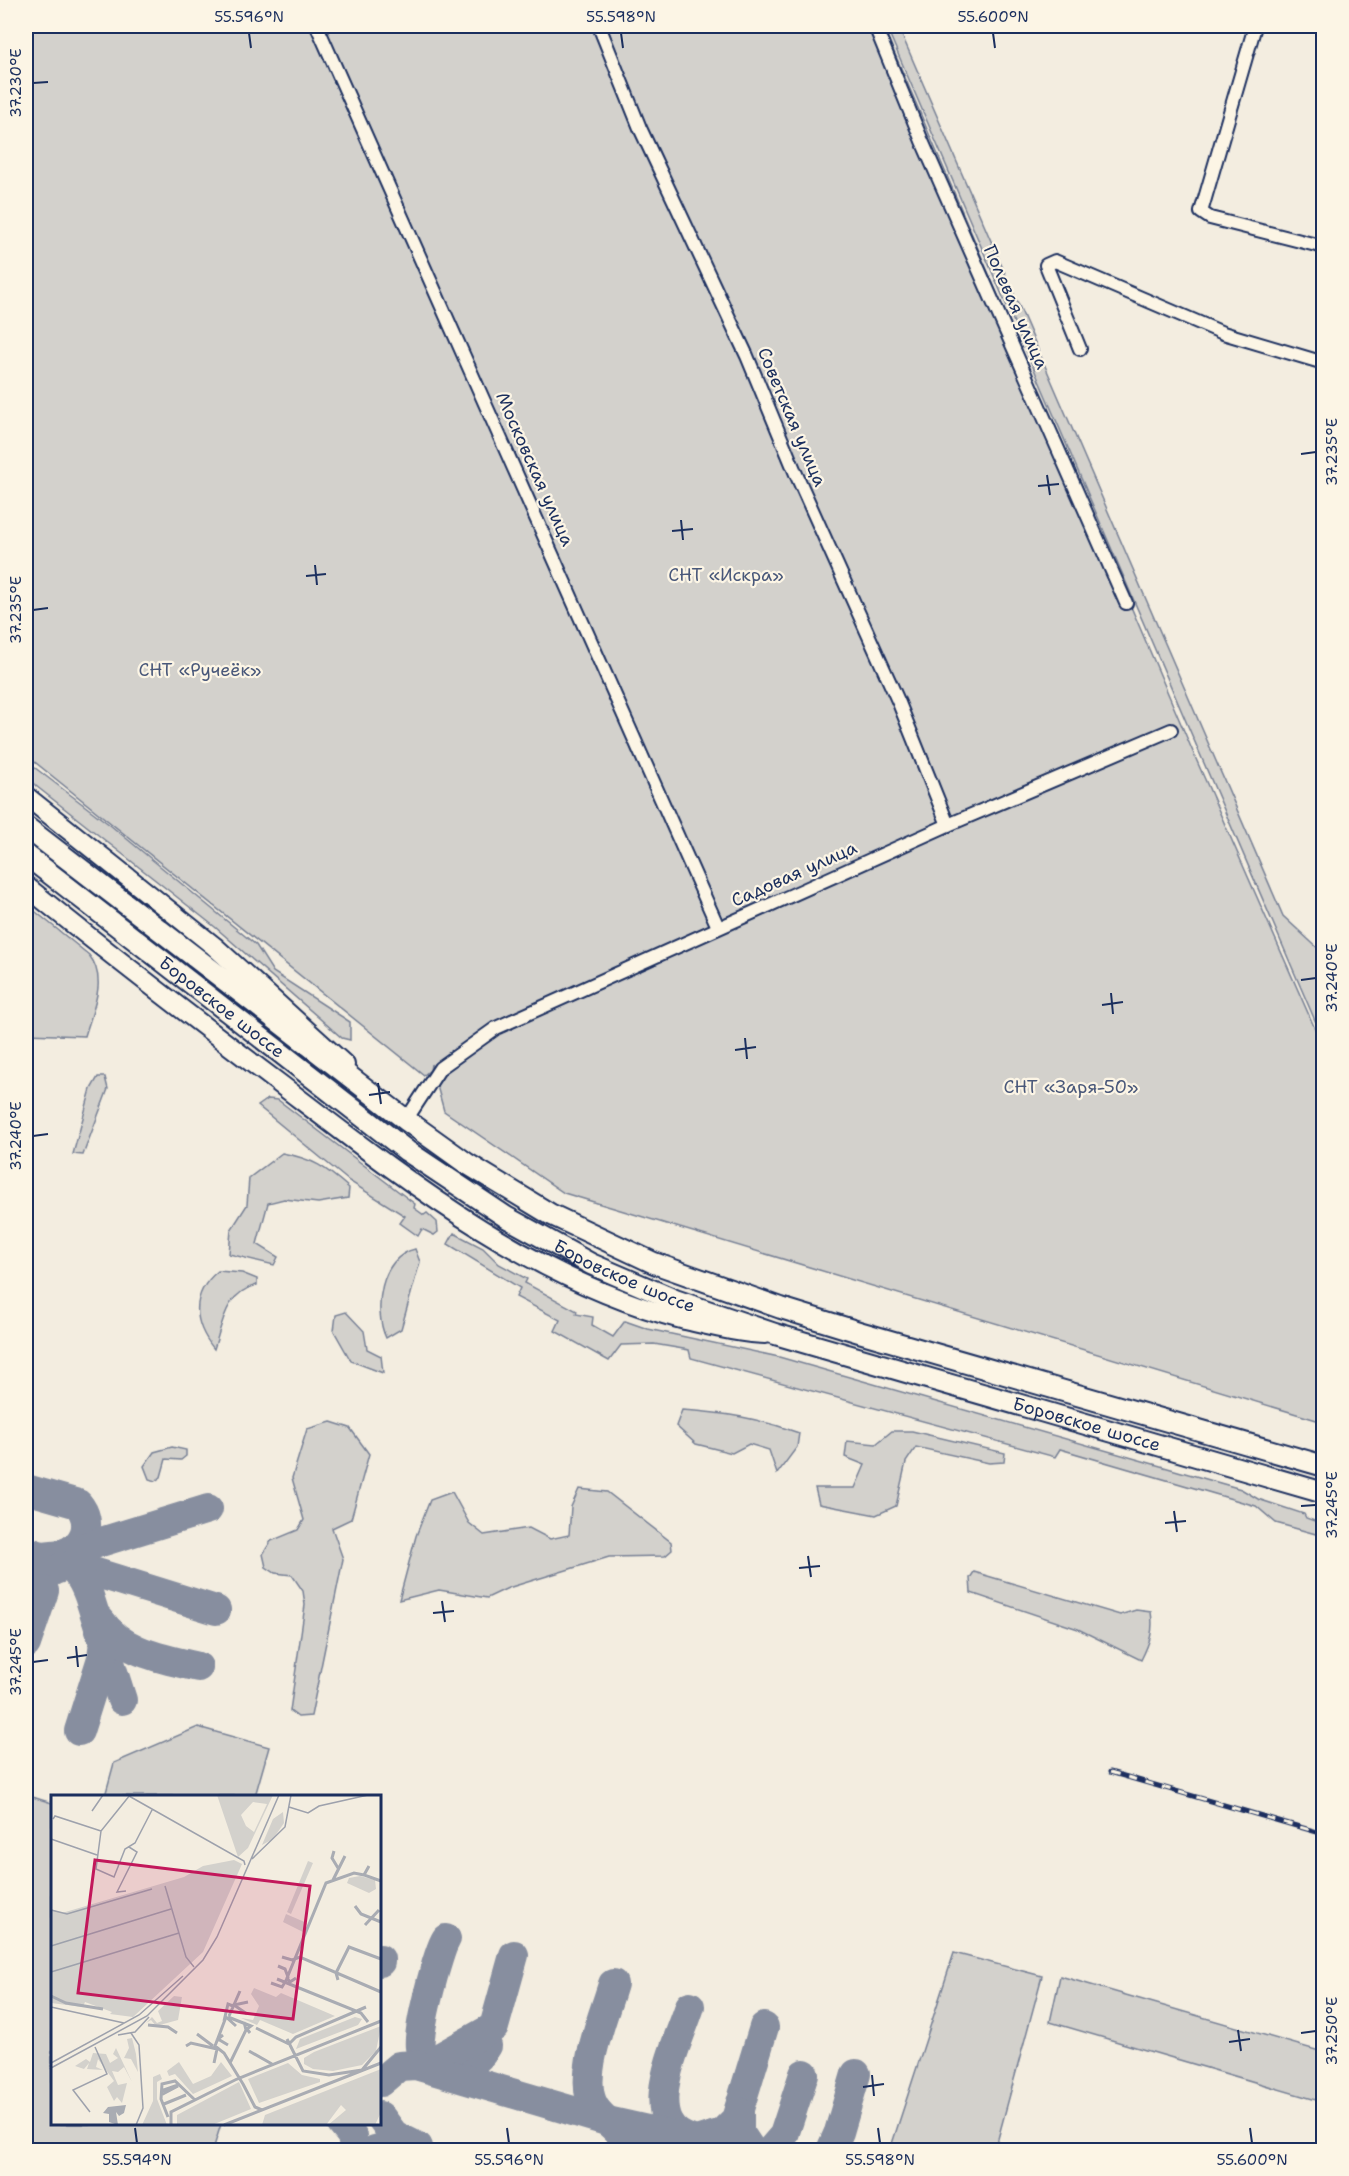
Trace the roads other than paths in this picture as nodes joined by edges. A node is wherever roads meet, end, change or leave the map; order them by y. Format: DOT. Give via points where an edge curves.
graph roads {
  1 [pos="317,26"];
  2 [pos="599,26"];
  3 [pos="875,26"];
  4 [pos="1255,26"];
  5 [pos="1323,247"];
  6 [pos="1080,350"];
  7 [pos="1323,363"];
  8 [pos="1126,603"];
  9 [pos="1171,730"];
  10 [pos="26,796"];
  11 [pos="948,825"];
  12 [pos="26,827"];
  13 [pos="26,855"];
  14 [pos="26,886"];
  15 [pos="718,927"];
  16 [pos="364,1087"];
  17 [pos="406,1120"];
  18 [pos="776,1334"];
  19 [pos="1323,1466"];
  20 [pos="1323,1493"];
  1 -- 15 [label="street, Московская улица"];
  2 -- 11 [label="street, Советская улица" via="640,128 718,293 899,704"];
  3 -- 8 [label="street, Полевая улица" via="921,141"];
  4 -- 5 [label="street" via="1201,212 1210,218"];
  6 -- 7 [label="street" via="1046,265 1055,261 1223,333"];
  9 -- 11 [label="street, Садовая улица"];
  10 -- 16 [label="main road" via="214,946 326,1045"];
  11 -- 15 [label="street, Садовая улица"];
  12 -- 16 [label="main road, Боровское шоссе"];
  13 -- 18 [label="main road, Боровское шоссе" via="407,1151 506,1217 607,1272"];
  14 -- 18 [label="main road" via="160,993 454,1213 520,1251 622,1301 728,1330"];
  15 -- 17 [label="street, Садовая улица" via="496,1028 440,1068"];
  16 -- 17 [label="main road, Боровское шоссе"];
  17 -- 19 [label="main road, Боровское шоссе" via="466,1163 550,1214 654,1263 860,1332"];
  18 -- 20 [label="main road, Боровское шоссе"];
}
